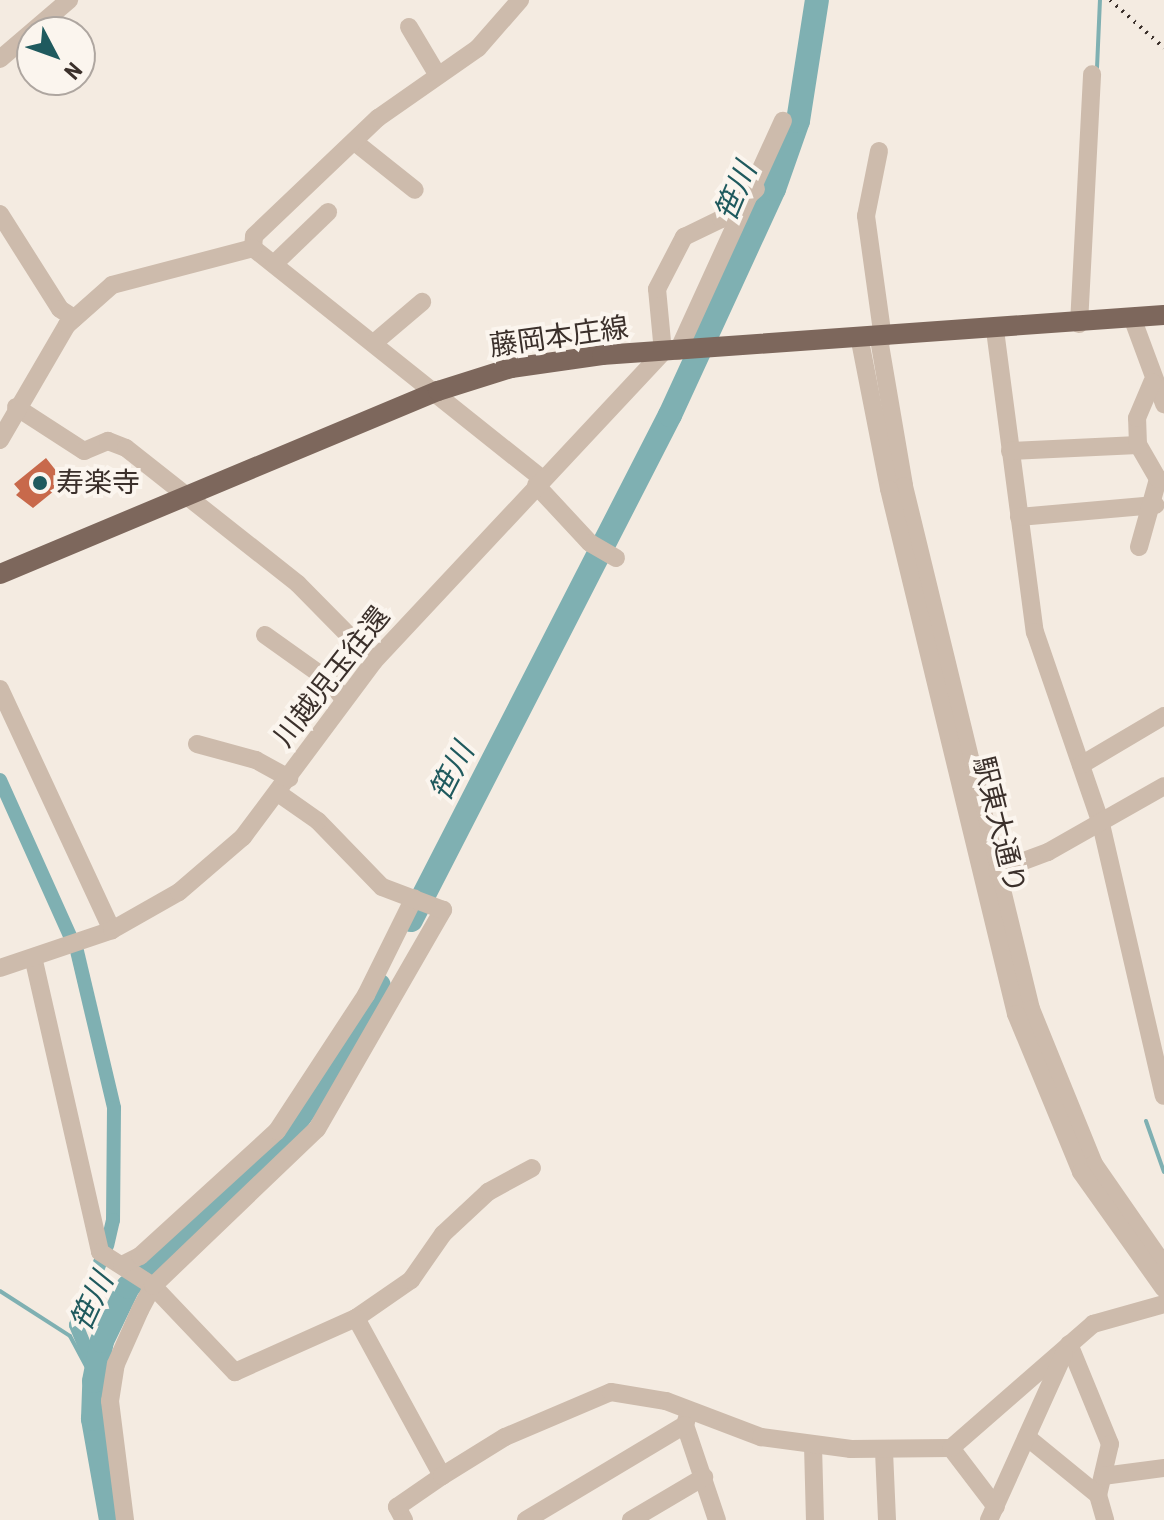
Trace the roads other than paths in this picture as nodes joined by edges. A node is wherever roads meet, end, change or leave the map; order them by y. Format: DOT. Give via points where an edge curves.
graph roads {
  1 [pos="69,0"];
  2 [pos="520,0"];
  3 [pos="409,27"];
  4 [pos="0,59"];
  5 [pos="437,74"];
  6 [pos="1092,74"];
  7 [pos="783,121"];
  8 [pos="356,143"];
  9 [pos="879,151"];
  10 [pos="756,189"];
  11 [pos="415,190"];
  12 [pos="328,212"];
  13 [pos="0,214"];
  14 [pos="253,248"];
  15 [pos="274,264"];
  16 [pos="422,302"];
  17 [pos="1164,315"];
  18 [pos="74,318"];
  19 [pos="1133,320"];
  20 [pos="1079,324"];
  21 [pos="995,330"];
  22 [pos="874,339"];
  23 [pos="375,342"];
  24 [pos="674,351"];
  25 [pos="1152,382"];
  26 [pos="438,391"];
  27 [pos="1164,404"];
  28 [pos="16,407"];
  29 [pos="0,440"];
  30 [pos="1138,445"];
  31 [pos="1010,451"];
  32 [pos="539,482"];
  33 [pos="187,495"];
  34 [pos="1155,505"];
  35 [pos="1019,517"];
  36 [pos="1139,547"];
  37 [pos="616,558"];
  38 [pos="0,574"];
  39 [pos="265,635"];
  40 [pos="374,661"];
  41 [pos="0,689"];
  42 [pos="344,700"];
  43 [pos="1164,716"];
  44 [pos="197,744"];
  45 [pos="1081,765"];
  46 [pos="284,786"];
  47 [pos="1164,786"];
  48 [pos="1101,824"];
  49 [pos="997,871"];
  50 [pos="414,898"];
  51 [pos="112,930"];
  52 [pos="34,961"];
  53 [pos="0,968"];
  54 [pos="1164,1096"];
  55 [pos="532,1168"];
  56 [pos="1164,1265"];
  57 [pos="126,1268"];
  58 [pos="153,1286"];
  59 [pos="1164,1289"];
  60 [pos="1164,1304"];
  61 [pos="356,1318"];
  62 [pos="1069,1344"];
  63 [pos="687,1417"];
  64 [pos="1028,1438"];
  65 [pos="813,1445"];
  66 [pos="951,1448"];
  67 [pos="884,1451"];
  68 [pos="1164,1468"];
  69 [pos="442,1476"];
  70 [pos="1103,1476"];
  71 [pos="704,1477"];
  72 [pos="1098,1495"];
  73 [pos="552,1513"];
  74 [pos="992,1513"];
  75 [pos="125,1520"];
  76 [pos="404,1520"];
  77 [pos="526,1520"];
  78 [pos="631,1520"];
  79 [pos="717,1520"];
  80 [pos="815,1520"];
  81 [pos="887,1520"];
  82 [pos="1105,1520"];
  1 -- 4 [label="street"];
  2 -- 5 [label="street" via="490,37"];
  3 -- 5 [label="street"];
  5 -- 8 [label="street" via="392,105"];
  6 -- 20 [label="street"];
  7 -- 10 [label="street, 川越児玉往還"];
  8 -- 11 [label="street"];
  8 -- 14 [label="street" via="254,236"];
  9 -- 22 [label="street" via="866,216"];
  10 -- 24 [label="street, 川越児玉往還"];
  10 -- 24 [label="street" via="721,219 684,237 657,289"];
  12 -- 15 [label="street"];
  13 -- 18 [label="street" via="60,309"];
  14 -- 15 [label="street"];
  14 -- 18 [label="street" via="133,275"];
  15 -- 23 [label="street"];
  16 -- 23 [label="street"];
  17 -- 19 [label="main road, 藤岡本庄線"];
  18 -- 28 [label="street"];
  19 -- 20 [label="main road, 藤岡本庄線"];
  19 -- 25 [label="street"];
  20 -- 21 [label="main road, 藤岡本庄線"];
  21 -- 22 [label="main road, 藤岡本庄線"];
  21 -- 31 [label="street"];
  22 -- 24 [label="main road, 藤岡本庄線"];
  22 -- 49 [label="street, 駅東大通り"];
  22 -- 59 [label="street, 駅東大通り" via="889,489 1016,1014 1081,1172"];
  23 -- 26 [label="street"];
  24 -- 26 [label="main road, 藤岡本庄線" via="540,363"];
  24 -- 32 [label="street, 川越児玉往還"];
  25 -- 27 [label="street"];
  25 -- 30 [label="street" via="1137,418"];
  26 -- 32 [label="street"];
  26 -- 33 [label="main road, 藤岡本庄線"];
  28 -- 29 [label="street"];
  28 -- 33 [label="street" via="84,451 117,442"];
  30 -- 31 [label="street"];
  30 -- 34 [label="street" via="1158,479"];
  31 -- 35 [label="street"];
  32 -- 37 [label="street" via="590,543"];
  32 -- 40 [label="street, 川越児玉往還"];
  33 -- 38 [label="main road, 藤岡本庄線"];
  33 -- 40 [label="street" via="320,602"];
  34 -- 35 [label="street"];
  34 -- 36 [label="street"];
  35 -- 45 [label="street" via="1035,632"];
  39 -- 42 [label="street" via="331,682"];
  40 -- 42 [label="street, 川越児玉往還"];
  41 -- 51 [label="street"];
  42 -- 46 [label="street, 川越児玉往還"];
  43 -- 45 [label="street"];
  44 -- 46 [label="street" via="256,760"];
  45 -- 48 [label="street"];
  46 -- 50 [label="street" via="382,887"];
  46 -- 51 [label="street, 川越児玉往還" via="216,862"];
  47 -- 48 [label="street"];
  48 -- 49 [label="street"];
  48 -- 54 [label="street"];
  49 -- 56 [label="street, 駅東大通り" via="1031,1009 1060,1091 1094,1164"];
  50 -- 57 [label="street" via="366,995 277,1131"];
  50 -- 58 [label="street" via="443,910 317,1129"];
  51 -- 52 [label="street, 川越児玉往還"];
  52 -- 53 [label="street, 川越児玉往還"];
  52 -- 57 [label="street" via="100,1252"];
  55 -- 61 [label="street" via="488,1192 443,1234 411,1280"];
  57 -- 58 [label="street"];
  58 -- 61 [label="street" via="235,1372"];
  58 -- 75 [label="street" via="116,1364 110,1401"];
  60 -- 62 [label="street" via="1093,1324"];
  61 -- 69 [label="street"];
  62 -- 64 [label="street"];
  62 -- 66 [label="street" via="1019,1395"];
  62 -- 70 [label="street" via="1110,1444"];
  63 -- 65 [label="street"];
  63 -- 69 [label="street" via="639,1393 597,1395 505,1437"];
  63 -- 71 [label="street"];
  63 -- 73 [label="street"];
  64 -- 72 [label="street"];
  64 -- 74 [label="street"];
  65 -- 67 [label="street"];
  65 -- 80 [label="street"];
  66 -- 67 [label="street"];
  66 -- 74 [label="street"];
  67 -- 81 [label="street"];
  68 -- 70 [label="street"];
  69 -- 76 [label="street" via="397,1507"];
  70 -- 72 [label="street"];
  71 -- 78 [label="street"];
  71 -- 79 [label="street"];
  72 -- 82 [label="street"];
  73 -- 77 [label="street"];
}
